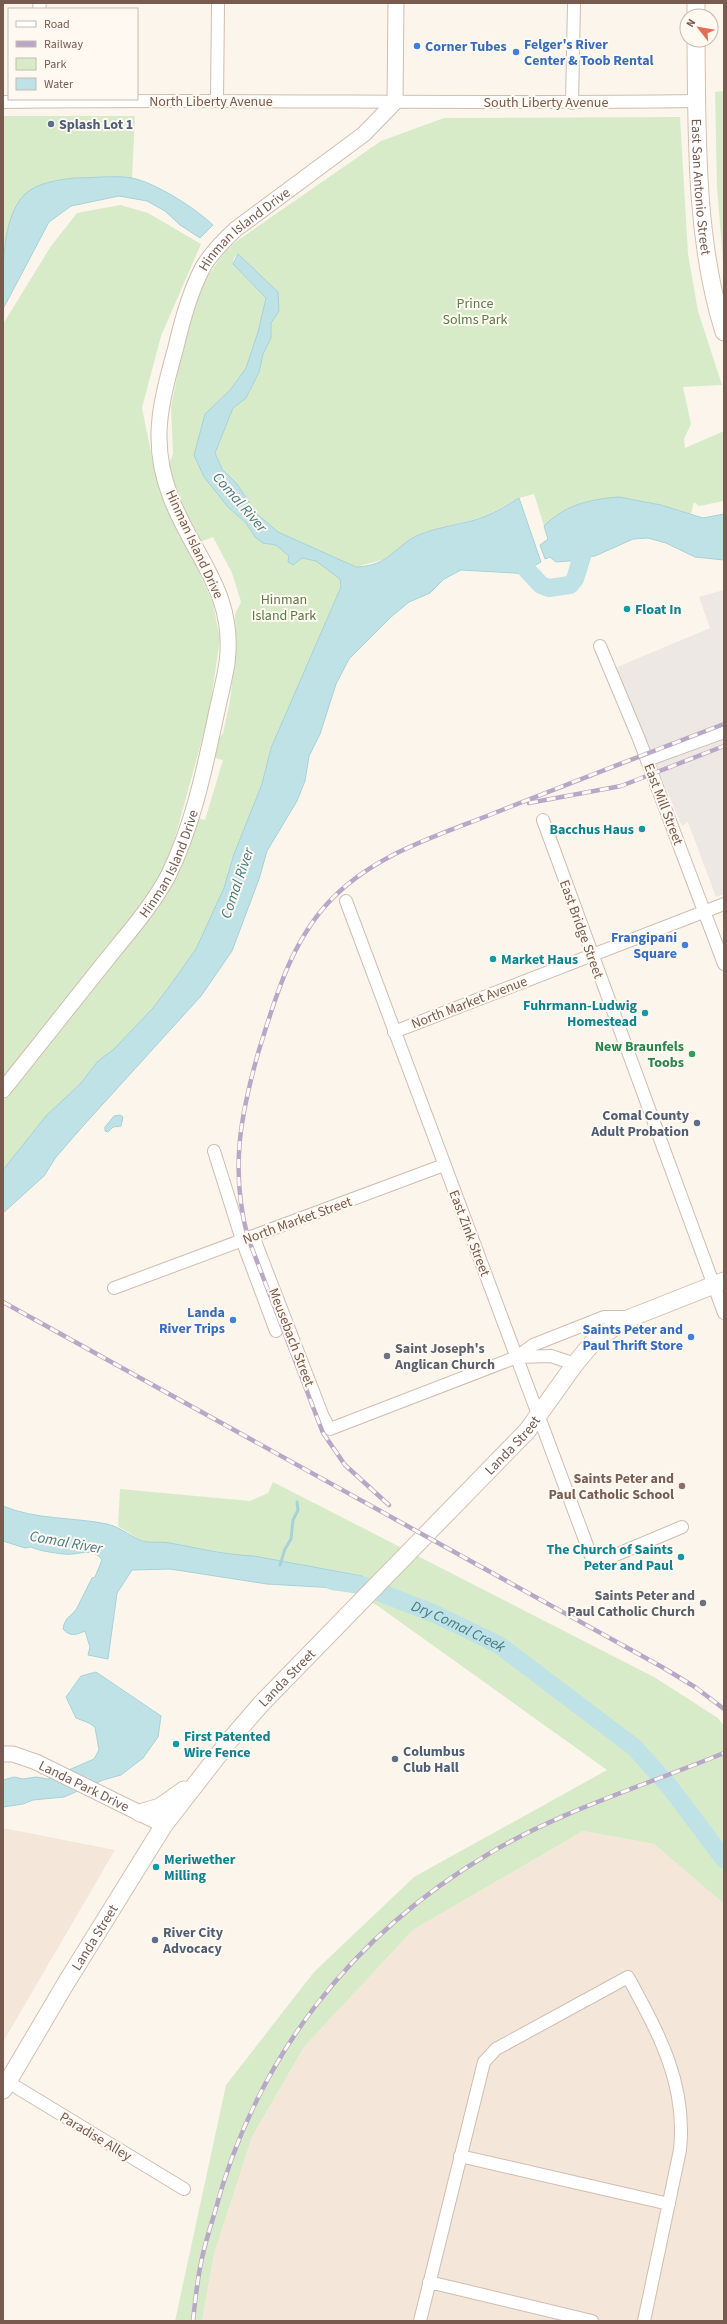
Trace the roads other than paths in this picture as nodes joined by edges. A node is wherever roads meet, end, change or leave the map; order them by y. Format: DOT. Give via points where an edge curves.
graph roads {
  1 [pos="218,3"];
  2 [pos="396,3"];
  3 [pos="574,3"];
  4 [pos="696,48"];
  5 [pos="39,100"];
  6 [pos="217,100"];
  7 [pos="697,101"];
  8 [pos="3,102"];
  9 [pos="395,102"];
  10 [pos="572,103"];
  11 [pos="724,332"];
  12 [pos="600,646"];
  13 [pos="724,732"];
  14 [pos="647,760"];
  15 [pos="543,820"];
  16 [pos="346,901"];
  17 [pos="724,904"];
  18 [pos="705,911"];
  19 [pos="591,955"];
  20 [pos="724,964"];
  21 [pos="394,1032"];
  22 [pos="3,1090"];
  23 [pos="214,1151"];
  24 [pos="444,1165"];
  25 [pos="248,1238"];
  26 [pos="719,1283"];
  27 [pos="114,1288"];
  28 [pos="724,1313"];
  29 [pos="632,1317"];
  30 [pos="276,1331"];
  31 [pos="517,1357"];
  32 [pos="575,1364"];
  33 [pos="539,1415"];
  34 [pos="682,1528"];
  35 [pos="3,1754"];
  36 [pos="192,1789"];
  37 [pos="140,1812"];
  38 [pos="164,1825"];
  39 [pos="6,2086"];
  40 [pos="460,2156"];
  41 [pos="184,2189"];
  42 [pos="669,2204"];
  43 [pos="429,2282"];
  44 [pos="420,2321"];
  45 [pos="592,2321"];
  46 [pos="644,2321"];
  1 -- 6 [label="street"];
  2 -- 9 [label="street"];
  3 -- 10 [label="street"];
  4 -- 7 [label="main road, East San Antonio Street"];
  5 -- 6 [label="street, North Liberty Avenue"];
  5 -- 8 [label="street, North Liberty Avenue"];
  6 -- 9 [label="street, North Liberty Avenue"];
  7 -- 10 [label="street, South Liberty Avenue"];
  7 -- 11 [label="main road, East San Antonio Street" via="706,255"];
  9 -- 10 [label="street, South Liberty Avenue"];
  9 -- 22 [label="street, Hinman Island Drive" via="364,134 236,229 202,270 185,310 161,404 158,440 170,496 217,586 226,615 227,664 206,762 181,847 155,897"];
  12 -- 14 [label="street, East Mill Street"];
  13 -- 14 [label="street"];
  14 -- 18 [label="street, East Mill Street"];
  15 -- 19 [label="street, East Bridge Street"];
  16 -- 21 [label="street, East Zink Street"];
  17 -- 18 [label="street, North Market Avenue"];
  18 -- 19 [label="street, North Market Avenue"];
  18 -- 20 [label="street, East Mill Street"];
  19 -- 21 [label="street, North Market Avenue"];
  19 -- 26 [label="street, East Bridge Street"];
  21 -- 24 [label="street, East Zink Street"];
  23 -- 25 [label="street, Meusebach Street"];
  24 -- 25 [label="street, North Market Street"];
  24 -- 31 [label="street, East Zink Street"];
  25 -- 27 [label="street, North Market Street"];
  25 -- 30 [label="street, Meusebach Street"];
  25 -- 31 [label="street, Meusebach Street" via="330,1429"];
  26 -- 28 [label="street, East Bridge Street"];
  26 -- 29 [label="main road, Landa Street"];
  29 -- 31 [label="street" via="604,1317 533,1345"];
  29 -- 32 [label="main road, Landa Street" via="604,1333"];
  31 -- 32 [label="street" via="551,1356"];
  31 -- 33 [label="street, East Zink Street"];
  32 -- 33 [label="main road, Landa Street"];
  33 -- 34 [label="street, East Zink Street" via="594,1564"];
  33 -- 36 [label="main road, Landa Street" via="500,1460 292,1672 230,1740"];
  35 -- 37 [label="street, Landa Park Drive" via="13,1754 36,1762"];
  36 -- 37 [label="main road" via="182,1790 154,1810"];
  36 -- 38 [label="main road, Landa Street"];
  37 -- 38 [label="street, Landa Park Drive"];
  38 -- 39 [label="main road, Landa Street" via="66,1983"];
  39 -- 41 [label="street, Paradise Alley"];
  40 -- 42 [label="street"];
  40 -- 42 [label="street" via="480,2072 484,2062 496,2049 628,1977 662,2046 681,2103 680,2150"];
  40 -- 43 [label="street"];
  42 -- 46 [label="street"];
  43 -- 44 [label="street"];
  43 -- 45 [label="street"];
}
